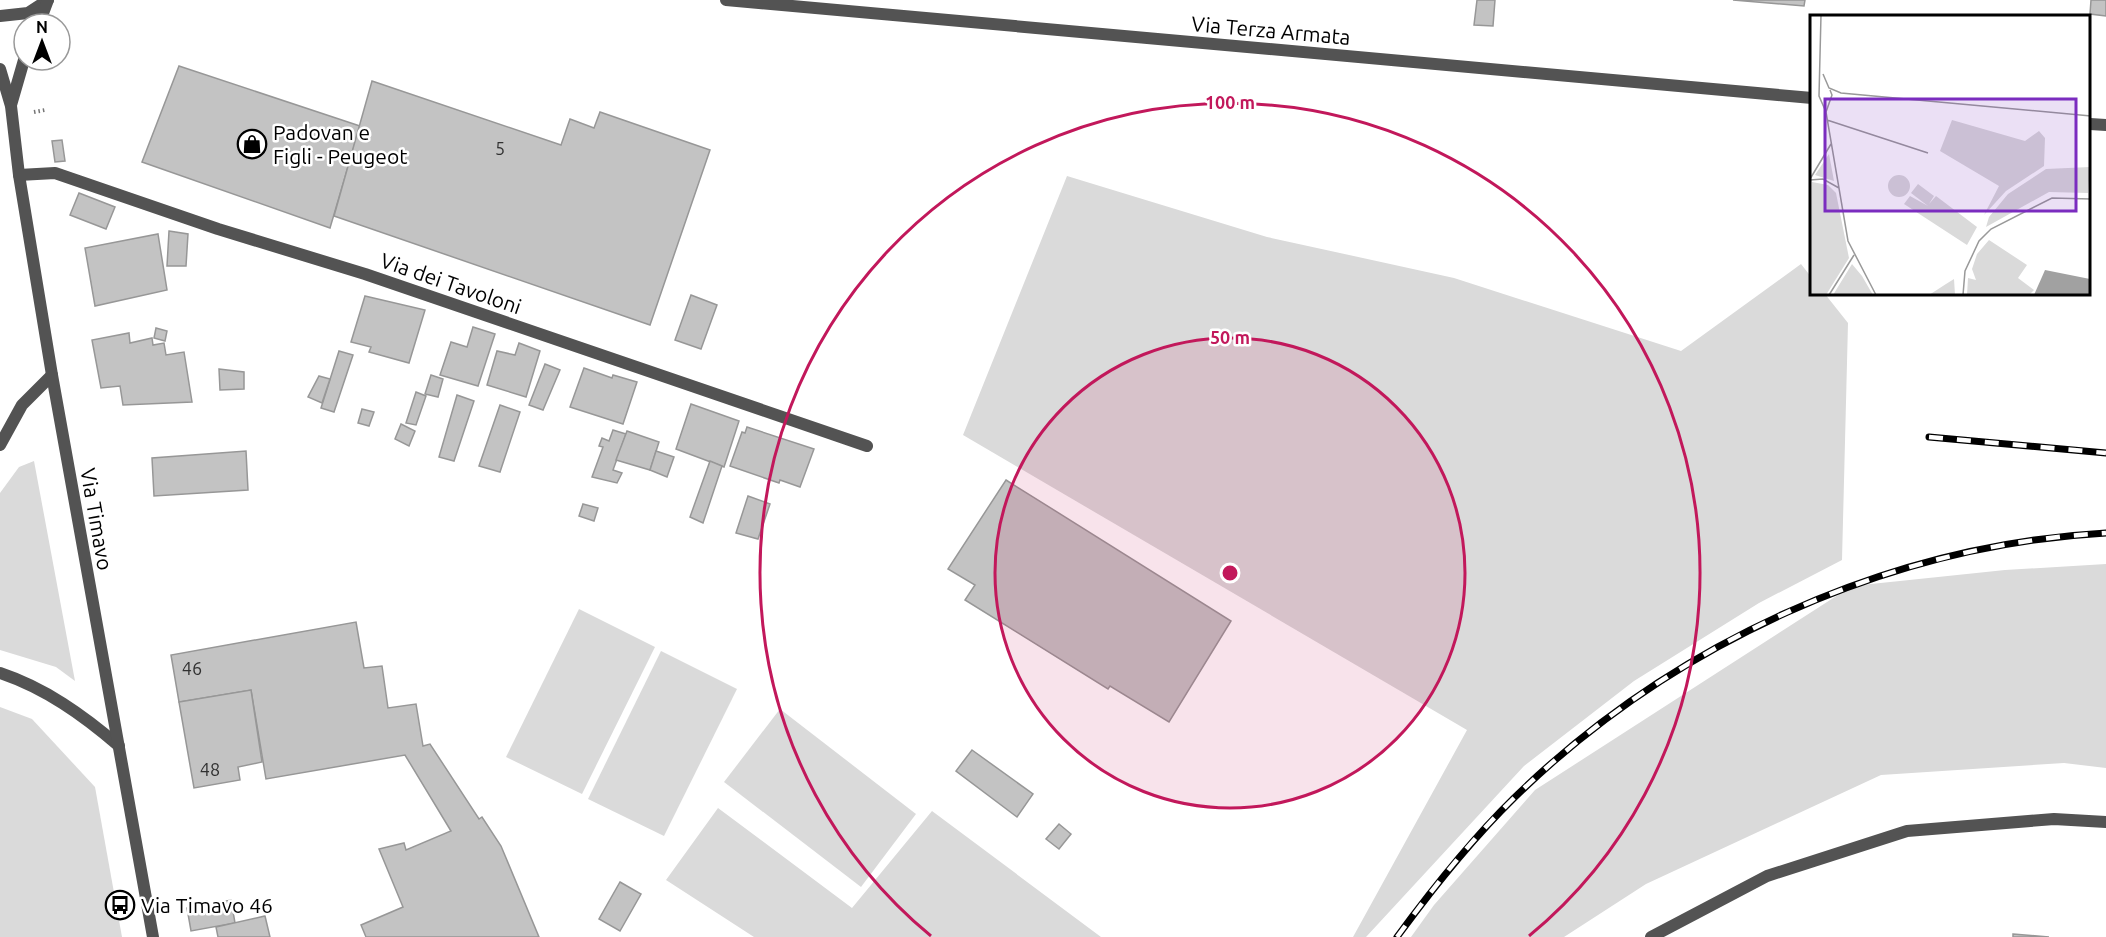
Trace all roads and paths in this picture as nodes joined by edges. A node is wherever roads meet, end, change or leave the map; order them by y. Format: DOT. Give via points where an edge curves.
graph roads {
  1 [pos="48,0"];
  2 [pos="726,0"];
  3 [pos="0,16"];
  4 [pos="0,69"];
  5 [pos="21,72"];
  6 [pos="1810,98"];
  7 [pos="11,106"];
  8 [pos="2091,124"];
  9 [pos="2106,125"];
  10 [pos="19,176"];
  11 [pos="52,375"];
  12 [pos="0,445"];
  13 [pos="867,446"];
  14 [pos="0,673"];
  15 [pos="119,746"];
  16 [pos="2106,822"];
  17 [pos="153,937"];
  18 [pos="1651,937"];
  1 -- 3 [label="street" via="28,13"];
  2 -- 6 [label="street, Via Terza Armata"];
  4 -- 7 [label="street, Via Timavo"];
  5 -- 7 [label="street, Via Timavo"];
  7 -- 10 [label="street, Via Timavo"];
  8 -- 9 [label="street"];
  10 -- 11 [label="street, Via Timavo"];
  10 -- 13 [label="street, Via dei Tavoloni" via="55,173"];
  11 -- 12 [label="street" via="22,405"];
  11 -- 15 [label="street, Via Timavo"];
  14 -- 15 [label="street" via="28,683 88,719"];
  15 -- 17 [label="street, Via Timavo"];
  16 -- 18 [label="street" via="2054,819 1907,831 1767,876"];
}
